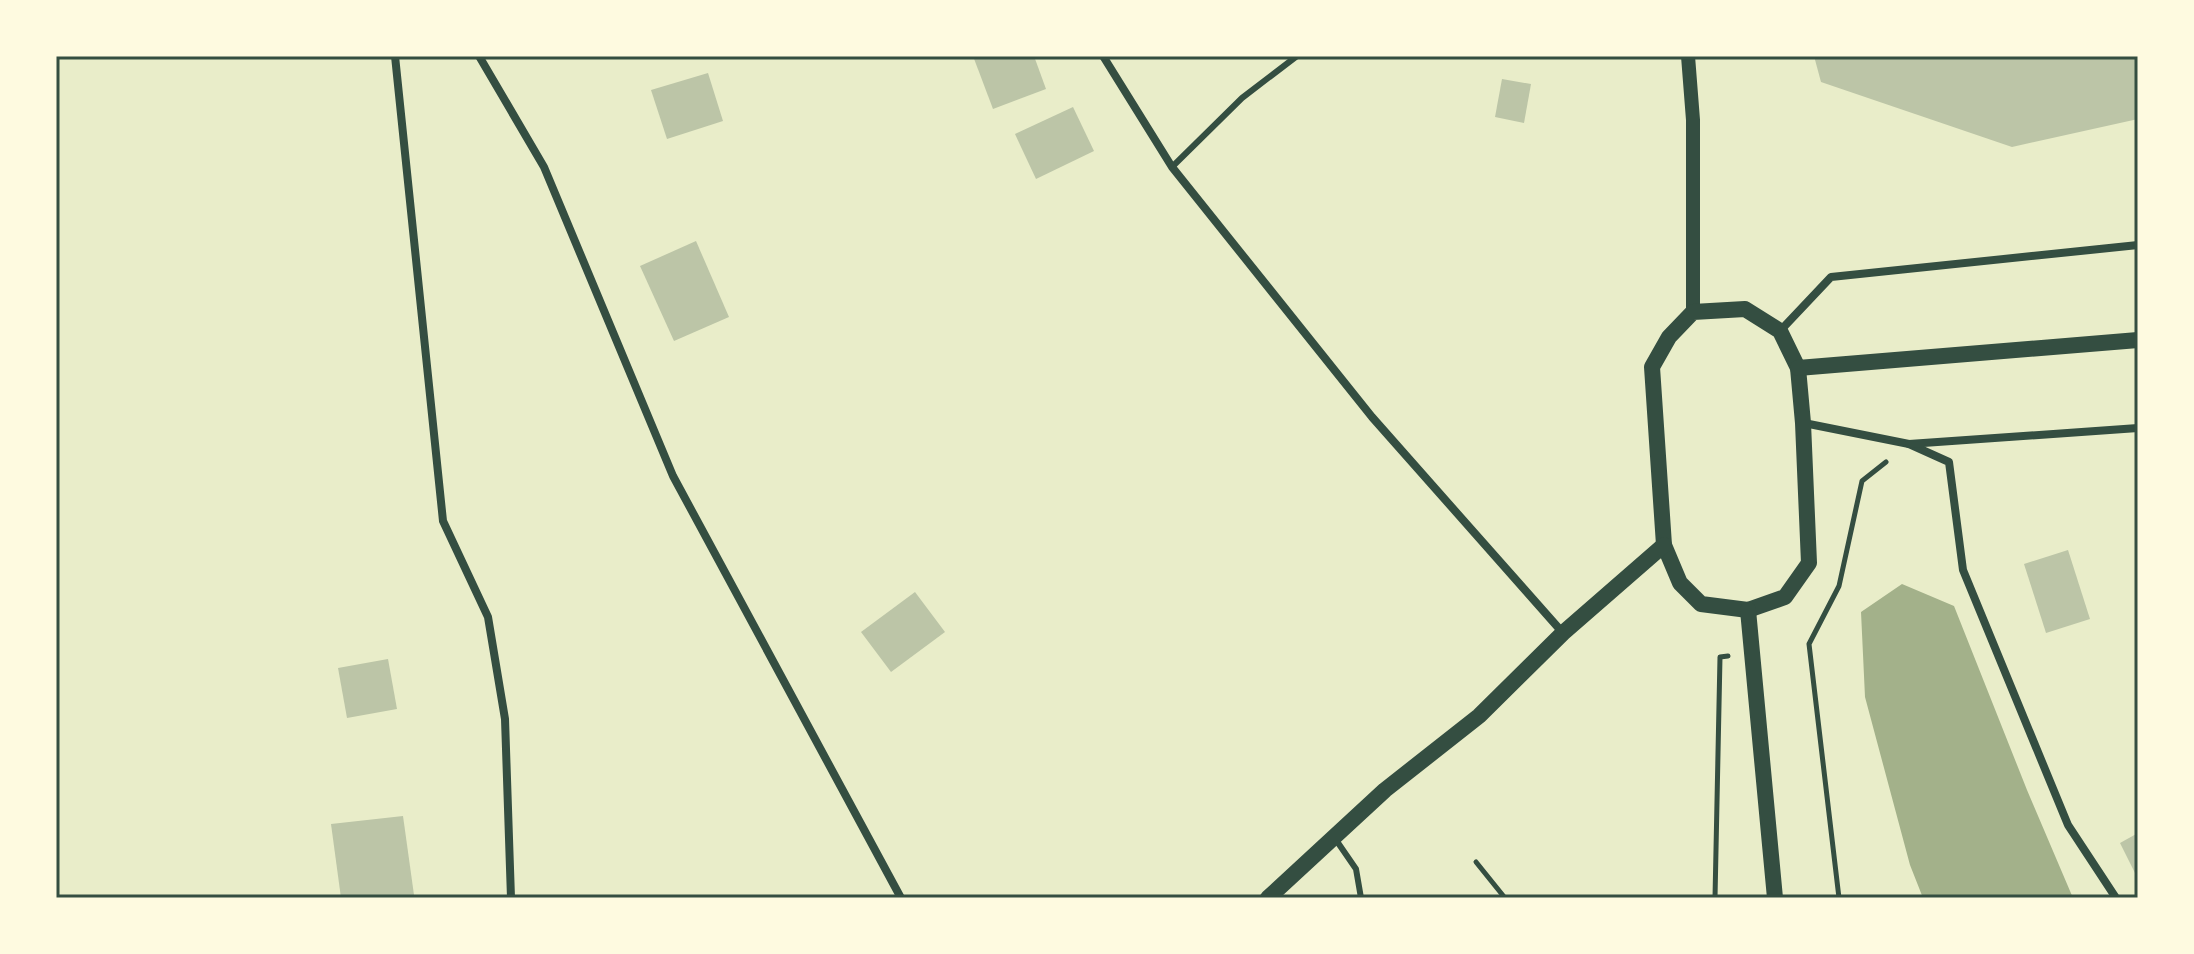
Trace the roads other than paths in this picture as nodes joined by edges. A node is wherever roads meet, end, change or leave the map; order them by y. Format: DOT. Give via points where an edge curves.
graph roads {
  1 [pos="395,56"];
  2 [pos="479,56"];
  3 [pos="1103,56"];
  4 [pos="1297,56"];
  5 [pos="1688,56"];
  6 [pos="1172,167"];
  7 [pos="2138,245"];
  8 [pos="1693,312"];
  9 [pos="1780,331"];
  10 [pos="2138,340"];
  11 [pos="1798,368"];
  12 [pos="1803,423"];
  13 [pos="2138,428"];
  14 [pos="1909,444"];
  15 [pos="1664,545"];
  16 [pos="1748,610"];
  17 [pos="1563,633"];
  18 [pos="1334,837"];
  19 [pos="511,898"];
  20 [pos="901,898"];
  21 [pos="1268,898"];
  22 [pos="1361,898"];
  23 [pos="1775,898"];
  24 [pos="2116,898"];
  1 -- 19 [label="street" via="443,521 488,617 505,719"];
  2 -- 20 [label="street" via="544,167 673,476"];
  3 -- 6 [label="street"];
  4 -- 6 [label="lane" via="1242,98"];
  5 -- 8 [label="street"];
  6 -- 17 [label="street" via="1372,417"];
  7 -- 9 [label="street" via="1831,277"];
  8 -- 9 [label="main road" via="1745,309"];
  8 -- 15 [label="main road" via="1669,337 1652,367"];
  9 -- 11 [label="main road"];
  10 -- 11 [label="main road"];
  11 -- 12 [label="main road"];
  12 -- 14 [label="street"];
  12 -- 16 [label="main road" via="1809,563 1785,597"];
  13 -- 14 [label="street"];
  14 -- 24 [label="street" via="1949,462 1963,570 2068,825"];
  15 -- 16 [label="main road" via="1680,583 1701,604"];
  15 -- 17 [label="main road"];
  16 -- 23 [label="main road"];
  17 -- 18 [label="main road" via="1479,716"];
  18 -- 21 [label="main road"];
  18 -- 22 [label="lane" via="1356,869"];
}
